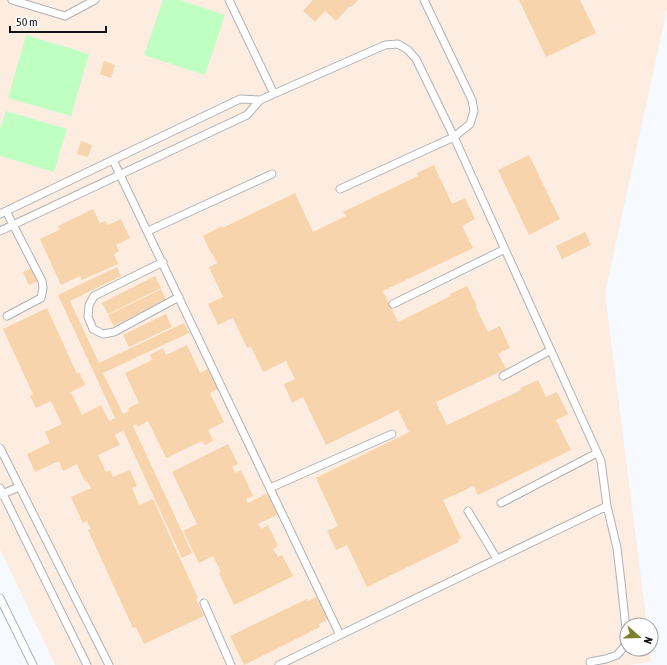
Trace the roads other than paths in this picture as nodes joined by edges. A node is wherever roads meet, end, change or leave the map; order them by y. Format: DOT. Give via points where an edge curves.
graph roads {
  1 [pos="12,0"];
  2 [pos="95,0"];
  3 [pos="229,0"];
  4 [pos="424,0"];
  5 [pos="274,94"];
  6 [pos="260,100"];
  7 [pos="454,137"];
  8 [pos="113,160"];
  9 [pos="272,174"];
  10 [pos="121,175"];
  11 [pos="340,189"];
  12 [pos="3,213"];
  13 [pos="14,225"];
  14 [pos="148,231"];
  15 [pos="0,232"];
  16 [pos="505,249"];
  17 [pos="163,262"];
  18 [pos="179,297"];
  19 [pos="393,304"];
  20 [pos="7,316"];
  21 [pos="551,350"];
  22 [pos="503,376"];
  23 [pos="392,434"];
  24 [pos="0,448"];
  25 [pos="598,453"];
  26 [pos="3,463"];
  27 [pos="19,487"];
  28 [pos="270,488"];
  29 [pos="1,492"];
  30 [pos="500,503"];
  31 [pos="607,506"];
  32 [pos="468,511"];
  33 [pos="497,559"];
  34 [pos="0,598"];
  35 [pos="204,603"];
  36 [pos="340,635"];
  37 [pos="590,662"];
  38 [pos="33,665"];
  39 [pos="87,665"];
  40 [pos="109,665"];
  41 [pos="231,665"];
  42 [pos="279,665"];
  1 -- 2 [label="lane" via="65,16"];
  3 -- 5 [label="lane"];
  4 -- 7 [label="lane" via="472,100 474,111 470,124"];
  5 -- 6 [label="lane"];
  5 -- 7 [label="lane" via="385,44 398,44 416,58"];
  6 -- 8 [label="lane" via="240,99"];
  6 -- 10 [label="lane" via="247,115"];
  7 -- 11 [label="lane"];
  7 -- 16 [label="lane"];
  8 -- 10 [label="lane"];
  8 -- 12 [label="lane"];
  9 -- 14 [label="lane"];
  10 -- 13 [label="lane"];
  10 -- 14 [label="lane"];
  12 -- 13 [label="lane"];
  13 -- 15 [label="lane"];
  13 -- 20 [label="lane" via="44,288 41,298"];
  14 -- 17 [label="lane"];
  16 -- 19 [label="lane"];
  16 -- 21 [label="lane"];
  17 -- 18 [label="lane"];
  17 -- 18 [label="lane" via="94,296 89,305 88,317 93,329 103,334 114,332"];
  18 -- 28 [label="lane"];
  21 -- 22 [label="lane"];
  21 -- 25 [label="lane"];
  23 -- 28 [label="lane"];
  24 -- 26 [label="lane"];
  25 -- 30 [label="lane"];
  25 -- 31 [label="lane"];
  26 -- 27 [label="lane"];
  27 -- 29 [label="lane"];
  27 -- 40 [label="lane"];
  28 -- 36 [label="lane"];
  29 -- 39 [label="lane"];
  31 -- 33 [label="lane"];
  31 -- 37 [label="lane" via="617,548 627,638 617,655"];
  32 -- 33 [label="lane"];
  33 -- 36 [label="lane"];
  34 -- 38 [label="lane"];
  35 -- 41 [label="lane"];
  36 -- 42 [label="lane"];
}
